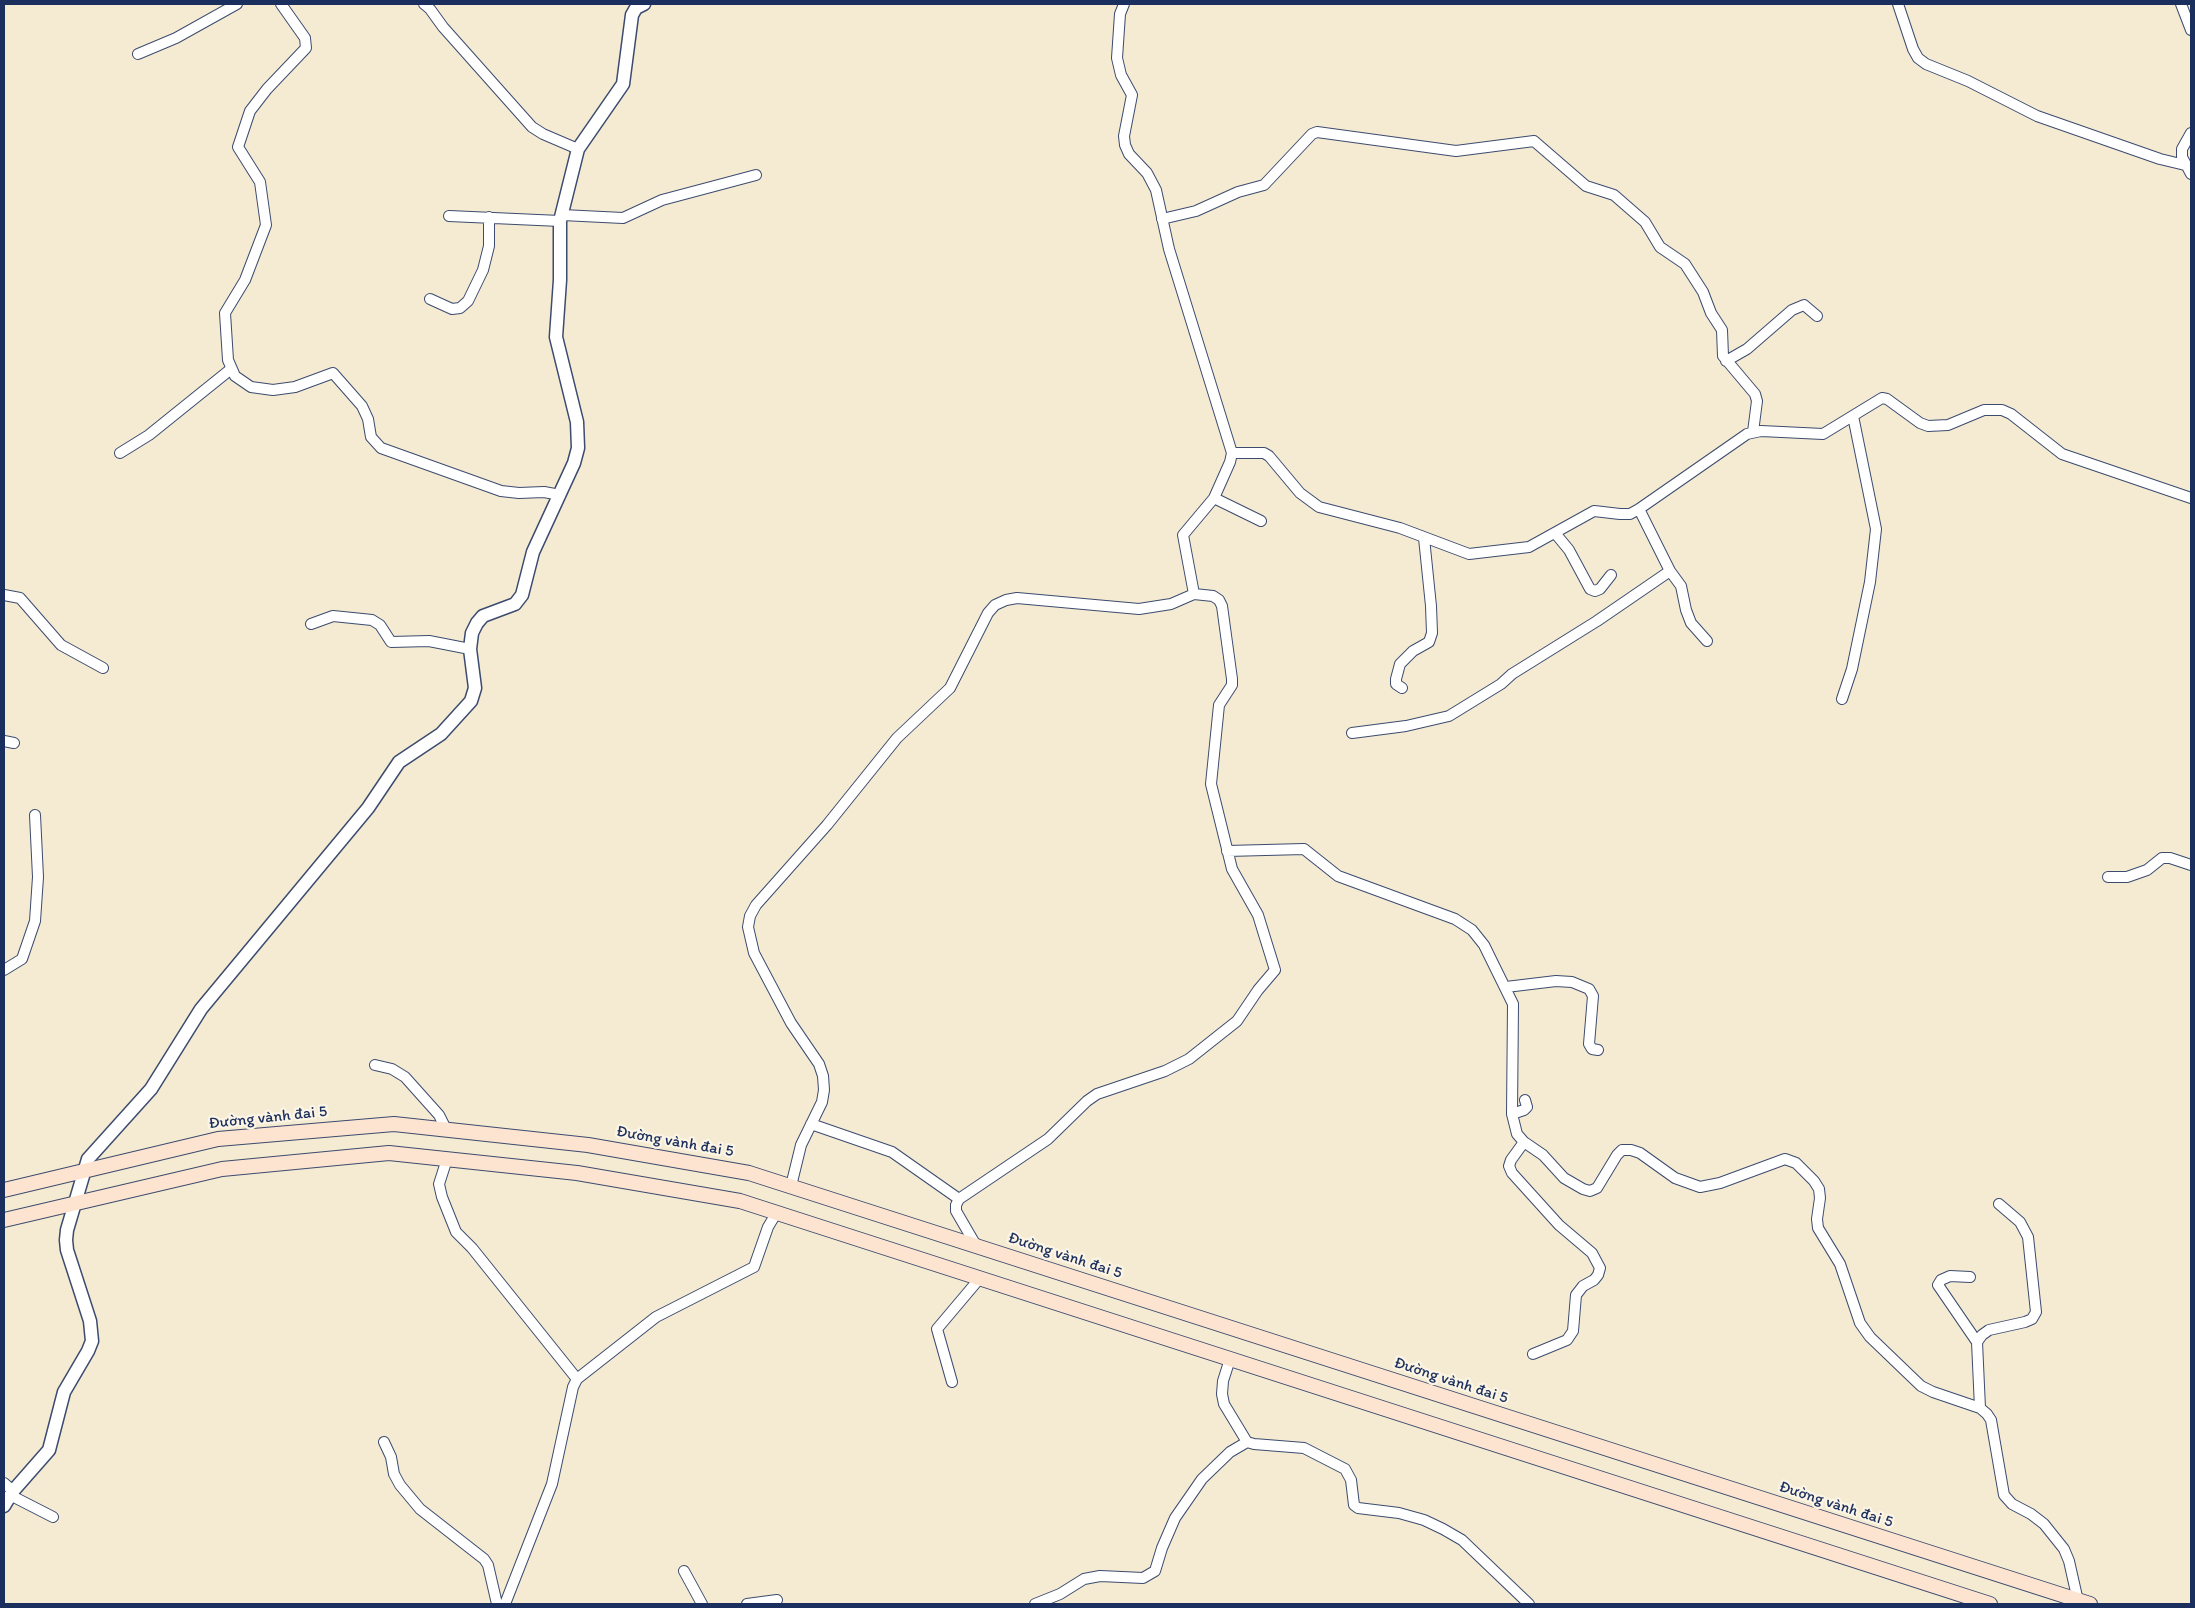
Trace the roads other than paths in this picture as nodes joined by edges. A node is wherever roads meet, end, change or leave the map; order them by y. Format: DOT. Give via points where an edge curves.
graph roads {
  1 [pos="237,4"];
  2 [pos="281,4"];
  3 [pos="424,4"];
  4 [pos="644,4"];
  5 [pos="1124,4"];
  6 [pos="1898,4"];
  7 [pos="2181,4"];
  8 [pos="2191,30"];
  9 [pos="138,54"];
  10 [pos="2191,133"];
  11 [pos="578,149"];
  12 [pos="2188,170"];
  13 [pos="756,175"];
  14 [pos="449,216"];
  15 [pos="489,217"];
  16 [pos="561,218"];
  17 [pos="1162,219"];
  18 [pos="430,299"];
  19 [pos="1817,316"];
  20 [pos="1726,361"];
  21 [pos="231,369"];
  22 [pos="1853,416"];
  23 [pos="1754,432"];
  24 [pos="120,453"];
  25 [pos="1232,453"];
  26 [pos="560,495"];
  27 [pos="1214,498"];
  28 [pos="2191,498"];
  29 [pos="1639,510"];
  30 [pos="1261,521"];
  31 [pos="1555,533"];
  32 [pos="1424,538"];
  33 [pos="1670,571"];
  34 [pos="1611,575"];
  35 [pos="1194,594"];
  36 [pos="4,595"];
  37 [pos="311,624"];
  38 [pos="1706,641"];
  39 [pos="470,649"];
  40 [pos="103,668"];
  41 [pos="1402,688"];
  42 [pos="1842,699"];
  43 [pos="1352,732"];
  44 [pos="34,815"];
  45 [pos="1226,851"];
  46 [pos="2191,866"];
  47 [pos="2108,877"];
  48 [pos="4,970"];
  49 [pos="1506,987"];
  50 [pos="1598,1050"];
  51 [pos="375,1065"];
  52 [pos="1526,1100"];
  53 [pos="1512,1114"];
  54 [pos="811,1124"];
  55 [pos="446,1130"];
  56 [pos="1524,1142"];
  57 [pos="446,1159"];
  58 [pos="84,1170"];
  59 [pos="791,1186"];
  60 [pos="4,1190"];
  61 [pos="959,1199"];
  62 [pos="75,1202"];
  63 [pos="1999,1204"];
  64 [pos="777,1212"];
  65 [pos="4,1220"];
  66 [pos="980,1248"];
  67 [pos="1970,1277"];
  68 [pos="980,1278"];
  69 [pos="1977,1342"];
  70 [pos="1533,1354"];
  71 [pos="1230,1359"];
  72 [pos="577,1379"];
  73 [pos="952,1382"];
  74 [pos="1980,1408"];
  75 [pos="384,1442"];
  76 [pos="1247,1442"];
  77 [pos="9,1490"];
  78 [pos="4,1506"];
  79 [pos="53,1517"];
  80 [pos="684,1571"];
  81 [pos="777,1600"];
  82 [pos="2084,1603"];
  83 [pos="497,1604"];
  84 [pos="505,1604"];
  85 [pos="702,1604"];
  86 [pos="747,1604"];
  87 [pos="1035,1604"];
  88 [pos="1529,1604"];
  89 [pos="1990,1604"];
  1 -- 9 [label="street" via="176,38"];
  2 -- 21 [label="street" via="305,38 306,48 250,111 238,147 260,182 266,225 245,280 224,313"];
  3 -- 11 [label="street" via="532,128"];
  4 -- 11 [label="street" via="632,15 622,84"];
  5 -- 17 [label="street" via="1120,14 1117,58 1121,75 1132,96 1125,146 1153,181"];
  6 -- 12 [label="street" via="1913,49 1926,64 2037,116"];
  7 -- 8 [label="street"];
  10 -- 12 [label="street" via="2182,149"];
  11 -- 16 [label="street"];
  13 -- 16 [label="street" via="662,200 623,218"];
  14 -- 15 [label="street"];
  15 -- 16 [label="street"];
  15 -- 18 [label="street" via="489,246 483,270 468,301 460,308 452,309"];
  16 -- 26 [label="street" via="556,337 578,436 574,463"];
  17 -- 20 [label="street" via="1196,211 1238,192 1264,186 1317,132 1456,151 1534,141 1586,186 1614,195 1645,222 1660,247 1685,264 1722,330 1722,353"];
  17 -- 25 [label="street"];
  19 -- 20 [label="street" via="1804,305 1792,310 1747,349"];
  20 -- 23 [label="street" via="1755,394"];
  21 -- 24 [label="street" via="149,435"];
  21 -- 26 [label="street" via="242,383 256,389 273,390 295,387 333,373 362,406 372,437 381,448 501,491"];
  22 -- 23 [label="street" via="1823,434"];
  22 -- 28 [label="street" via="1882,398 1928,426 1948,425 1984,410 2002,410 2062,454"];
  22 -- 42 [label="street" via="1876,529 1870,582 1852,669"];
  23 -- 29 [label="street" via="1740,438"];
  25 -- 27 [label="street"];
  25 -- 32 [label="street" via="1264,453 1269,456 1300,493 1319,507 1400,528"];
  26 -- 39 [label="street" via="533,552 519,600 484,616 472,633"];
  27 -- 30 [label="street"];
  27 -- 35 [label="street" via="1183,535"];
  29 -- 31 [label="street" via="1620,514 1594,511"];
  29 -- 33 [label="street"];
  31 -- 32 [label="street" via="1529,547 1478,554 1465,554"];
  31 -- 34 [label="street" via="1569,550 1590,589 1600,590"];
  32 -- 41 [label="street" via="1432,633 1428,642 1400,664 1396,684"];
  33 -- 38 [label="street" via="1681,586 1691,623"];
  33 -- 43 [label="street" via="1449,716 1406,726"];
  35 -- 45 [label="street" via="1219,600 1232,679 1232,685 1219,705 1211,775"];
  35 -- 54 [label="street" via="1170,604 1139,609 1017,598 995,605 950,688 897,738 756,905 748,927 754,953 791,1024 824,1076 822,1102"];
  36 -- 40 [label="street" via="20,598 61,645"];
  37 -- 39 [label="street" via="333,616 372,620 380,625 390,642 429,641"];
  39 -- 58 [label="street" via="475,688 471,701 441,734 399,762 368,808 200,1009 151,1089 94,1152"];
  44 -- 48 [label="street" via="38,877 35,921 22,959"];
  45 -- 49 [label="street" via="1304,849 1338,876 1455,919 1478,936"];
  45 -- 61 [label="street" via="1234,874 1258,914 1274,965 1272,974 1243,1014 1177,1066 1097,1094 1048,1139"];
  46 -- 47 [label="street" via="2162,858 2147,870 2127,877"];
  49 -- 50 [label="street" via="1556,981 1590,988 1593,996 1589,1044"];
  49 -- 53 [label="street" via="1514,1012"];
  51 -- 55 [label="street" via="406,1077 438,1115"];
  52 -- 53 [label="street" via="1524,1110"];
  53 -- 56 [label="street" via="1517,1134"];
  54 -- 59 [label="street" via="801,1146"];
  54 -- 61 [label="street" via="892,1152"];
  55 -- 58 [label="main road, Đường vành đai 5" via="394,1124 218,1139"];
  55 -- 59 [label="main road, Đường vành đai 5" via="588,1144 749,1173"];
  56 -- 70 [label="street" via="1510,1160 1512,1173 1559,1225 1592,1254 1600,1268 1594,1280 1578,1290 1573,1331 1568,1340"];
  56 -- 74 [label="street" via="1543,1155 1564,1178 1590,1191 1602,1182 1622,1150 1640,1153 1675,1178 1700,1187 1785,1159 1796,1162 1819,1189 1818,1228 1840,1264 1855,1312 1867,1333 1922,1386"];
  57 -- 62 [label="main road" via="389,1153 222,1169"];
  57 -- 64 [label="main road" via="577,1173 740,1201"];
  57 -- 72 [label="street" via="439,1184 456,1232"];
  58 -- 60 [label="main road, Đường vành đai 5"];
  58 -- 62 [label="street"];
  59 -- 66 [label="main road, Đường vành đai 5"];
  61 -- 66 [label="street" via="956,1211"];
  62 -- 65 [label="main road"];
  62 -- 77 [label="street" via="67,1230 67,1250 90,1321 92,1341 64,1392 49,1450"];
  63 -- 69 [label="street" via="2020,1222 2028,1237 2036,1312 2025,1322 1989,1330"];
  64 -- 68 [label="main road"];
  64 -- 72 [label="street" via="768,1227 754,1267 656,1317"];
  66 -- 82 [label="main road, Đường vành đai 5"];
  67 -- 69 [label="street" via="1950,1276 1938,1285"];
  68 -- 71 [label="main road"];
  68 -- 73 [label="street" via="937,1330"];
  69 -- 74 [label="street"];
  71 -- 76 [label="street" via="1223,1381 1224,1404"];
  71 -- 89 [label="main road"];
  72 -- 84 [label="street" via="552,1484"];
  74 -- 82 [label="street" via="1991,1420 2004,1495 2012,1504 2044,1524 2064,1549"];
  75 -- 83 [label="street" via="394,1474 420,1509 488,1564"];
  76 -- 87 [label="street" via="1230,1452 1202,1479 1175,1518 1155,1571 1143,1578 1100,1576 1084,1580"];
  76 -- 88 [label="street" via="1304,1448 1345,1469 1351,1480 1354,1505 1358,1508 1399,1513 1443,1529 1462,1540"];
  77 -- 78 [label="street"];
  77 -- 79 [label="street"];
  80 -- 85 [label="street"];
  81 -- 86 [label="street"];
}
